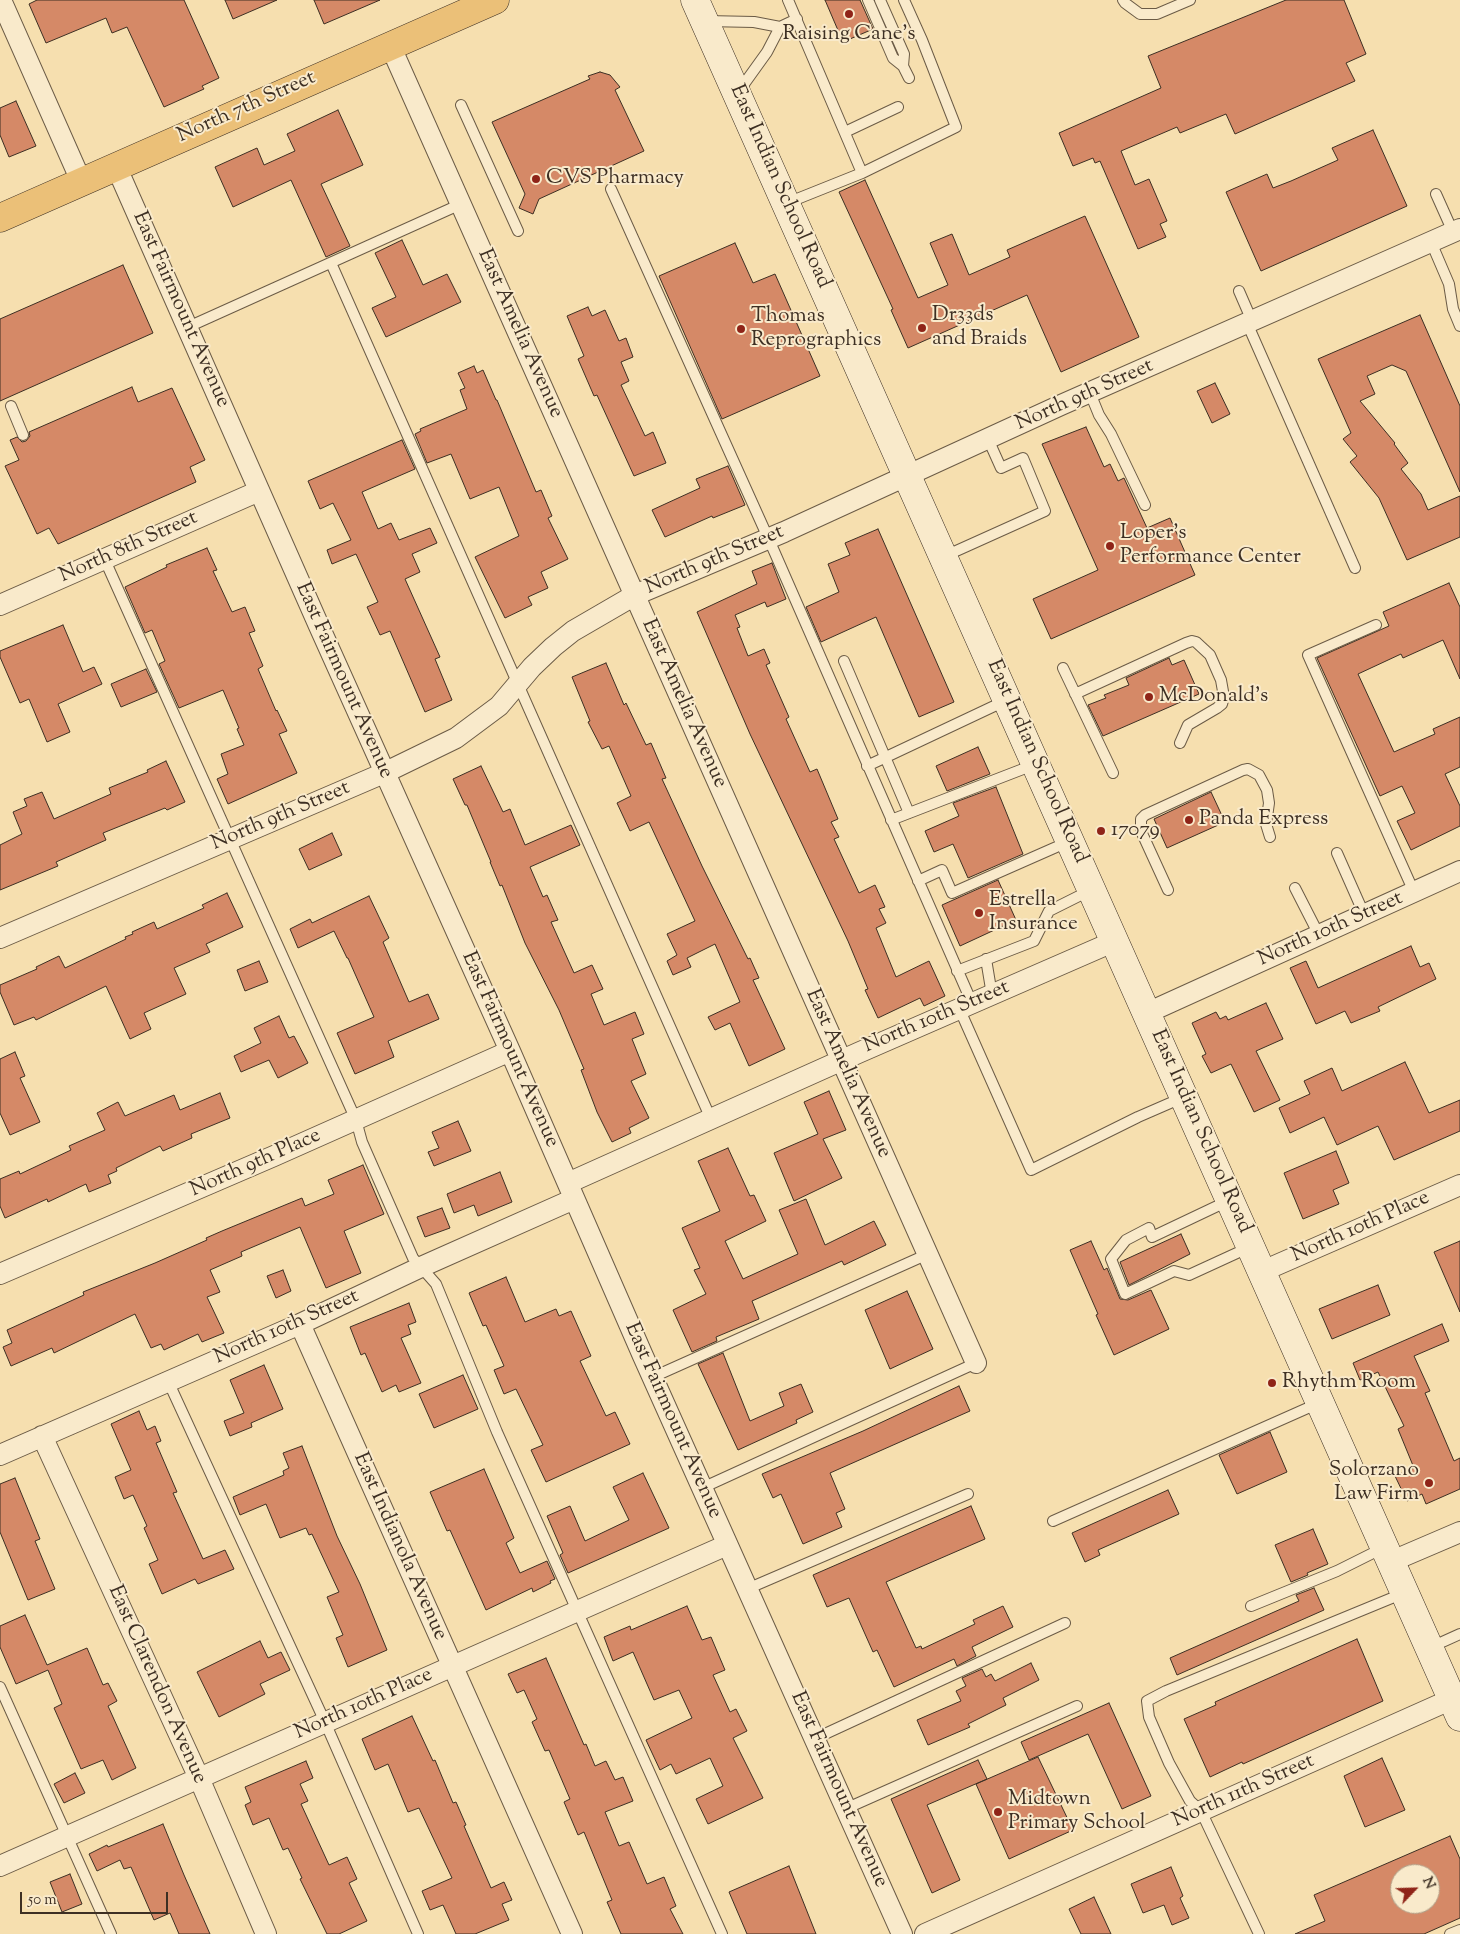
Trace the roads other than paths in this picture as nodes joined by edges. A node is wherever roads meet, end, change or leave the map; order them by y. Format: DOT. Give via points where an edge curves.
graph roads {
  1 [pos="1,0"];
  2 [pos="495,0"];
  3 [pos="788,0"];
  4 [pos="868,0"];
  5 [pos="880,0"];
  6 [pos="904,0"];
  7 [pos="1123,0"];
  8 [pos="1190,0"];
  9 [pos="700,11"];
  10 [pos="797,19"];
  11 [pos="780,27"];
  12 [pos="390,45"];
  13 [pos="903,66"];
  14 [pos="909,78"];
  15 [pos="737,93"];
  16 [pos="461,105"];
  17 [pos="898,107"];
  18 [pos="844,132"];
  19 [pos="116,166"];
  20 [pos="862,172"];
  21 [pos="81,181"];
  22 [pos="610,189"];
  23 [pos="1436,194"];
  24 [pos="461,204"];
  25 [pos="786,204"];
  26 [pos="0,218"];
  27 [pos="1456,230"];
  28 [pos="518,231"];
  29 [pos="1431,242"];
  30 [pos="330,263"];
  31 [pos="1238,291"];
  32 [pos="1250,322"];
  33 [pos="1460,326"];
  34 [pos="188,328"];
  35 [pos="1090,393"];
  36 [pos="11,406"];
  37 [pos="23,435"];
  38 [pos="988,439"];
  39 [pos="908,476"];
  40 [pos="259,491"];
  41 [pos="1145,506"];
  42 [pos="768,538"];
  43 [pos="944,556"];
  44 [pos="104,558"];
  45 [pos="1355,568"];
  46 [pos="635,596"];
  47 [pos="0,605"];
  48 [pos="1376,625"];
  49 [pos="844,662"];
  50 [pos="1063,668"];
  51 [pos="518,684"];
  52 [pos="1075,694"];
  53 [pos="1008,700"];
  54 [pos="1180,743"];
  55 [pos="886,758"];
  56 [pos="1036,764"];
  57 [pos="867,766"];
  58 [pos="384,773"];
  59 [pos="1113,773"];
  60 [pos="909,813"];
  61 [pos="891,820"];
  62 [pos="1270,837"];
  63 [pos="230,838"];
  64 [pos="1071,841"];
  65 [pos="1337,853"];
  66 [pos="1460,871"];
  67 [pos="918,881"];
  68 [pos="1295,888"];
  69 [pos="1092,889"];
  70 [pos="1168,890"];
  71 [pos="1414,892"];
  72 [pos="1364,914"];
  73 [pos="1319,935"];
  74 [pos="0,938"];
  75 [pos="1115,941"];
  76 [pos="986,959"];
  77 [pos="957,971"];
  78 [pos="992,995"];
  79 [pos="966,1006"];
  80 [pos="1147,1013"];
  81 [pos="510,1051"];
  82 [pos="841,1060"];
  83 [pos="1184,1096"];
  84 [pos="711,1119"];
  85 [pos="356,1120"];
  86 [pos="1460,1185"];
  87 [pos="571,1191"];
  88 [pos="1230,1200"];
  89 [pos="1251,1246"];
  90 [pos="928,1254"];
  91 [pos="421,1267"];
  92 [pos="1263,1271"];
  93 [pos="0,1274"];
  94 [pos="300,1324"];
  95 [pos="976,1364"];
  96 [pos="652,1377"];
  97 [pos="168,1381"];
  98 [pos="1320,1402"];
  99 [pos="42,1436"];
  100 [pos="0,1455"];
  101 [pos="702,1488"];
  102 [pos="968,1494"];
  103 [pos="1053,1521"];
  104 [pos="1460,1532"];
  105 [pos="727,1545"];
  106 [pos="1387,1555"];
  107 [pos="747,1589"];
  108 [pos="1404,1593"];
  109 [pos="1251,1606"];
  110 [pos="577,1611"];
  111 [pos="1064,1623"];
  112 [pos="1460,1634"];
  113 [pos="1429,1648"];
  114 [pos="453,1666"];
  115 [pos="0,1687"];
  116 [pos="1077,1706"];
  117 [pos="1456,1708"];
  118 [pos="325,1722"];
  119 [pos="814,1739"];
  120 [pos="199,1778"];
  121 [pos="845,1809"];
  122 [pos="1201,1811"];
  123 [pos="67,1836"];
  124 [pos="0,1866"];
  125 [pos="1460,1930"];
  126 [pos="111,1934"];
  127 [pos="266,1934"];
  128 [pos="418,1934"];
  129 [pos="572,1934"];
  130 [pos="722,1934"];
  131 [pos="902,1934"];
  132 [pos="925,1934"];
  133 [pos="1259,1934"];
  134 [pos="1450,1934"];
  1 -- 21 [label="street"];
  2 -- 12 [label="main road, North 7th Street"];
  3 -- 10 [label="lane"];
  4 -- 13 [label="lane" via="893,58"];
  5 -- 13 [label="lane" via="904,54"];
  6 -- 20 [label="lane" via="956,127"];
  7 -- 8 [label="lane" via="1140,14 1157,14"];
  9 -- 11 [label="lane"];
  9 -- 15 [label="main road, East Indian School Road"];
  10 -- 11 [label="lane"];
  10 -- 18 [label="lane"];
  11 -- 15 [label="lane" via="767,52"];
  12 -- 19 [label="main road, North 7th Street"];
  12 -- 24 [label="street, East Amelia Avenue"];
  13 -- 14 [label="lane"];
  15 -- 25 [label="main road, East Indian School Road"];
  16 -- 28 [label="lane"];
  17 -- 18 [label="lane"];
  18 -- 20 [label="lane"];
  19 -- 21 [label="main road, North 7th Street"];
  19 -- 34 [label="street, East Fairmount Avenue"];
  20 -- 25 [label="lane"];
  21 -- 26 [label="main road, North 7th Street"];
  22 -- 42 [label="lane"];
  23 -- 27 [label="lane"];
  24 -- 30 [label="lane"];
  24 -- 46 [label="street, East Amelia Avenue"];
  25 -- 39 [label="main road, East Indian School Road"];
  27 -- 29 [label="street, North 9th Street"];
  29 -- 32 [label="street, North 9th Street"];
  29 -- 33 [label="lane" via="1449,284"];
  30 -- 34 [label="lane"];
  30 -- 51 [label="lane"];
  31 -- 32 [label="lane"];
  32 -- 35 [label="street, North 9th Street"];
  32 -- 45 [label="lane"];
  34 -- 40 [label="street, East Fairmount Avenue"];
  35 -- 38 [label="street, North 9th Street"];
  35 -- 41 [label="lane"];
  36 -- 37 [label="lane"];
  38 -- 39 [label="street, North 9th Street"];
  38 -- 43 [label="lane" via="1001,468 1023,458 1045,511"];
  39 -- 42 [label="street, North 9th Street"];
  39 -- 43 [label="main road, East Indian School Road"];
  40 -- 44 [label="street, North 8th Street"];
  40 -- 58 [label="street, East Fairmount Avenue"];
  42 -- 46 [label="street, North 9th Street"];
  42 -- 57 [label="lane"];
  43 -- 53 [label="main road, East Indian School Road"];
  44 -- 47 [label="street, North 8th Street"];
  44 -- 63 [label="lane"];
  46 -- 51 [label="street, North 9th Street" via="573,631"];
  46 -- 82 [label="street, East Amelia Avenue"];
  48 -- 71 [label="lane" via="1308,656"];
  49 -- 55 [label="lane"];
  50 -- 52 [label="lane"];
  51 -- 58 [label="street, North 9th Street" via="499,706 456,738"];
  51 -- 84 [label="lane"];
  52 -- 54 [label="lane" via="1186,643 1196,642 1210,655 1221,680 1224,697 1217,708 1188,725"];
  52 -- 59 [label="lane"];
  53 -- 55 [label="lane"];
  53 -- 56 [label="main road, East Indian School Road"];
  55 -- 57 [label="lane"];
  55 -- 60 [label="lane"];
  56 -- 60 [label="lane"];
  56 -- 64 [label="main road, East Indian School Road"];
  57 -- 61 [label="lane"];
  58 -- 63 [label="street, North 9th Street"];
  58 -- 81 [label="street, East Fairmount Avenue"];
  60 -- 61 [label="lane"];
  61 -- 67 [label="lane"];
  62 -- 70 [label="lane" via="1266,824 1267,790 1259,774 1248,769 1145,815 1142,831"];
  63 -- 74 [label="street, North 9th Street"];
  63 -- 85 [label="lane"];
  64 -- 67 [label="lane" via="952,893 942,870"];
  64 -- 69 [label="main road, East Indian School Road"];
  65 -- 72 [label="lane"];
  66 -- 71 [label="street, North 10th Street"];
  67 -- 77 [label="lane"];
  68 -- 73 [label="lane"];
  69 -- 75 [label="main road, East Indian School Road"];
  69 -- 76 [label="lane" via="1050,911 1034,941"];
  71 -- 72 [label="street, North 10th Street"];
  72 -- 73 [label="street, North 10th Street"];
  73 -- 80 [label="street, North 10th Street"];
  75 -- 78 [label="street, North 10th Street"];
  75 -- 80 [label="main road, East Indian School Road"];
  76 -- 77 [label="lane"];
  76 -- 78 [label="lane"];
  77 -- 79 [label="lane"];
  78 -- 79 [label="street, North 10th Street"];
  79 -- 82 [label="street, North 10th Street"];
  79 -- 83 [label="lane" via="1031,1170"];
  80 -- 83 [label="main road, East Indian School Road"];
  81 -- 85 [label="street, North 9th Place"];
  81 -- 87 [label="street, East Fairmount Avenue"];
  82 -- 84 [label="street, North 10th Street"];
  82 -- 90 [label="street, East Amelia Avenue"];
  83 -- 88 [label="main road, East Indian School Road"];
  84 -- 87 [label="street, North 10th Street"];
  85 -- 91 [label="lane" via="362,1142 413,1258"];
  85 -- 93 [label="street, North 9th Place"];
  86 -- 92 [label="street, North 10th Place"];
  87 -- 91 [label="street, North 10th Street"];
  87 -- 96 [label="street, East Fairmount Avenue"];
  88 -- 89 [label="main road, East Indian School Road"];
  88 -- 89 [label="lane" via="1152,1237 1149,1228 1126,1240 1111,1259 1125,1294 1174,1271 1190,1275"];
  89 -- 92 [label="main road, East Indian School Road"];
  90 -- 95 [label="street, East Amelia Avenue"];
  90 -- 96 [label="lane"];
  91 -- 94 [label="street, North 10th Street"];
  91 -- 110 [label="lane" via="436,1284 497,1432"];
  92 -- 98 [label="main road, East Indian School Road"];
  94 -- 97 [label="street, North 10th Street"];
  94 -- 114 [label="street, East Indianola Avenue"];
  95 -- 101 [label="lane"];
  96 -- 101 [label="street, East Fairmount Avenue"];
  97 -- 99 [label="street, North 10th Street"];
  97 -- 118 [label="lane"];
  98 -- 103 [label="lane"];
  98 -- 106 [label="main road, East Indian School Road"];
  99 -- 100 [label="street, North 10th Street"];
  99 -- 120 [label="street, East Clarendon Avenue"];
  101 -- 105 [label="street, East Fairmount Avenue"];
  102 -- 107 [label="lane"];
  104 -- 106 [label="street"];
  105 -- 107 [label="street, East Fairmount Avenue"];
  105 -- 110 [label="street, North 10th Place"];
  106 -- 108 [label="main road, East Indian School Road"];
  106 -- 109 [label="lane" via="1337,1571"];
  107 -- 119 [label="street, East Fairmount Avenue"];
  108 -- 113 [label="main road, East Indian School Road"];
  108 -- 122 [label="lane" via="1147,1701 1149,1717 1169,1763 1190,1801"];
  110 -- 114 [label="street, North 10th Place"];
  110 -- 130 [label="lane"];
  111 -- 119 [label="lane"];
  112 -- 113 [label="lane"];
  113 -- 117 [label="main road, East Indian School Road"];
  114 -- 118 [label="street, North 10th Place"];
  114 -- 129 [label="street, East Indianola Avenue"];
  115 -- 123 [label="lane"];
  116 -- 121 [label="lane"];
  117 -- 122 [label="street, North 11th Street"];
  118 -- 120 [label="street, North 10th Place"];
  118 -- 128 [label="lane"];
  119 -- 121 [label="street, East Fairmount Avenue"];
  120 -- 123 [label="street, North 10th Place"];
  120 -- 127 [label="street, East Clarendon Avenue"];
  121 -- 131 [label="street, East Fairmount Avenue"];
  122 -- 132 [label="street, North 11th Street"];
  122 -- 133 [label="lane"];
  123 -- 124 [label="street, North 10th Place"];
  123 -- 126 [label="lane"];
  125 -- 134 [label="lane"];
}
